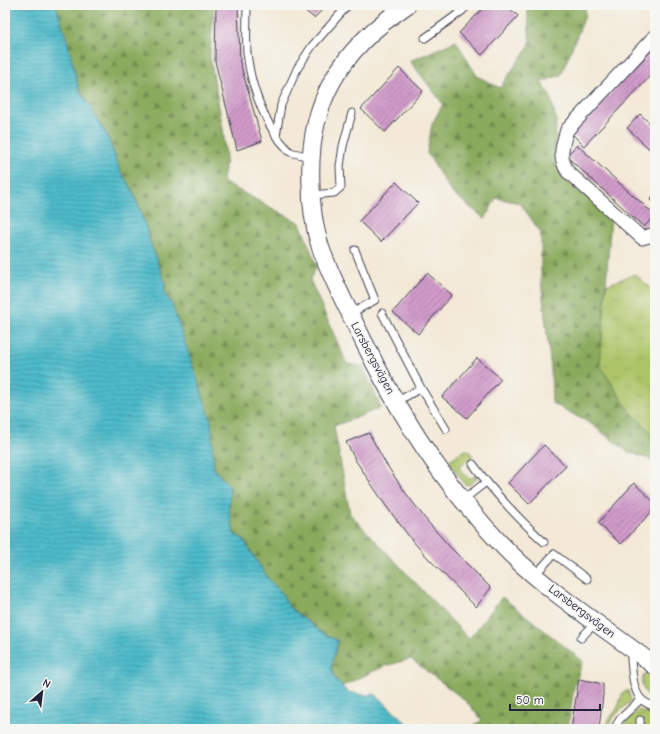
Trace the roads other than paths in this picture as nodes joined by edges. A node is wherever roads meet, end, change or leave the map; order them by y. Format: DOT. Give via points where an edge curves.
graph roads {
  1 [pos="247,5"];
  2 [pos="348,5"];
  3 [pos="407,5"];
  4 [pos="468,5"];
  5 [pos="655,36"];
  6 [pos="425,38"];
  7 [pos="352,113"];
  8 [pos="276,136"];
  9 [pos="310,157"];
  10 [pos="311,195"];
  11 [pos="655,234"];
  12 [pos="355,250"];
  13 [pos="382,313"];
  14 [pos="350,314"];
  15 [pos="421,388"];
  16 [pos="396,402"];
  17 [pos="446,429"];
  18 [pos="473,464"];
  19 [pos="486,482"];
  20 [pos="462,501"];
  21 [pos="544,542"];
  22 [pos="534,576"];
  23 [pos="586,579"];
  24 [pos="596,622"];
  25 [pos="580,638"];
  26 [pos="630,647"];
  27 [pos="655,666"];
  28 [pos="641,699"];
  29 [pos="655,707"];
  30 [pos="640,720"];
  31 [pos="614,729"];
  32 [pos="640,729"];
  1 -- 8 [label="lane" via="247,51 251,79 264,118"];
  2 -- 8 [label="lane" via="312,46 297,68 281,105"];
  3 -- 9 [label="street, Larsbergsvägen" via="356,47 334,76 318,113"];
  4 -- 6 [label="lane"];
  5 -- 11 [label="street" via="567,130 562,148 563,164 568,172 642,238"];
  7 -- 10 [label="lane" via="341,159 341,187 334,194"];
  8 -- 9 [label="lane" via="290,152"];
  9 -- 10 [label="street, Larsbergsvägen"];
  10 -- 14 [label="street, Larsbergsvägen" via="313,219 320,246"];
  12 -- 14 [label="lane, Larsbergsvägen" via="375,300"];
  13 -- 15 [label="lane"];
  14 -- 16 [label="street, Larsbergsvägen"];
  15 -- 16 [label="lane, Larsbergsvägen"];
  15 -- 17 [label="lane"];
  16 -- 20 [label="street, Larsbergsvägen" via="427,453"];
  18 -- 19 [label="lane"];
  19 -- 20 [label="lane"];
  19 -- 21 [label="lane"];
  20 -- 22 [label="street, Larsbergsvägen"];
  22 -- 23 [label="lane" via="554,554"];
  22 -- 24 [label="street, Larsbergsvägen"];
  24 -- 25 [label="lane"];
  24 -- 26 [label="street, Larsbergsvägen"];
  26 -- 27 [label="street, Larsbergsvägen"];
  26 -- 28 [label="lane" via="636,691"];
  28 -- 29 [label="lane"];
  28 -- 31 [label="lane" via="620,719"];
  30 -- 32 [label="lane"];
}
